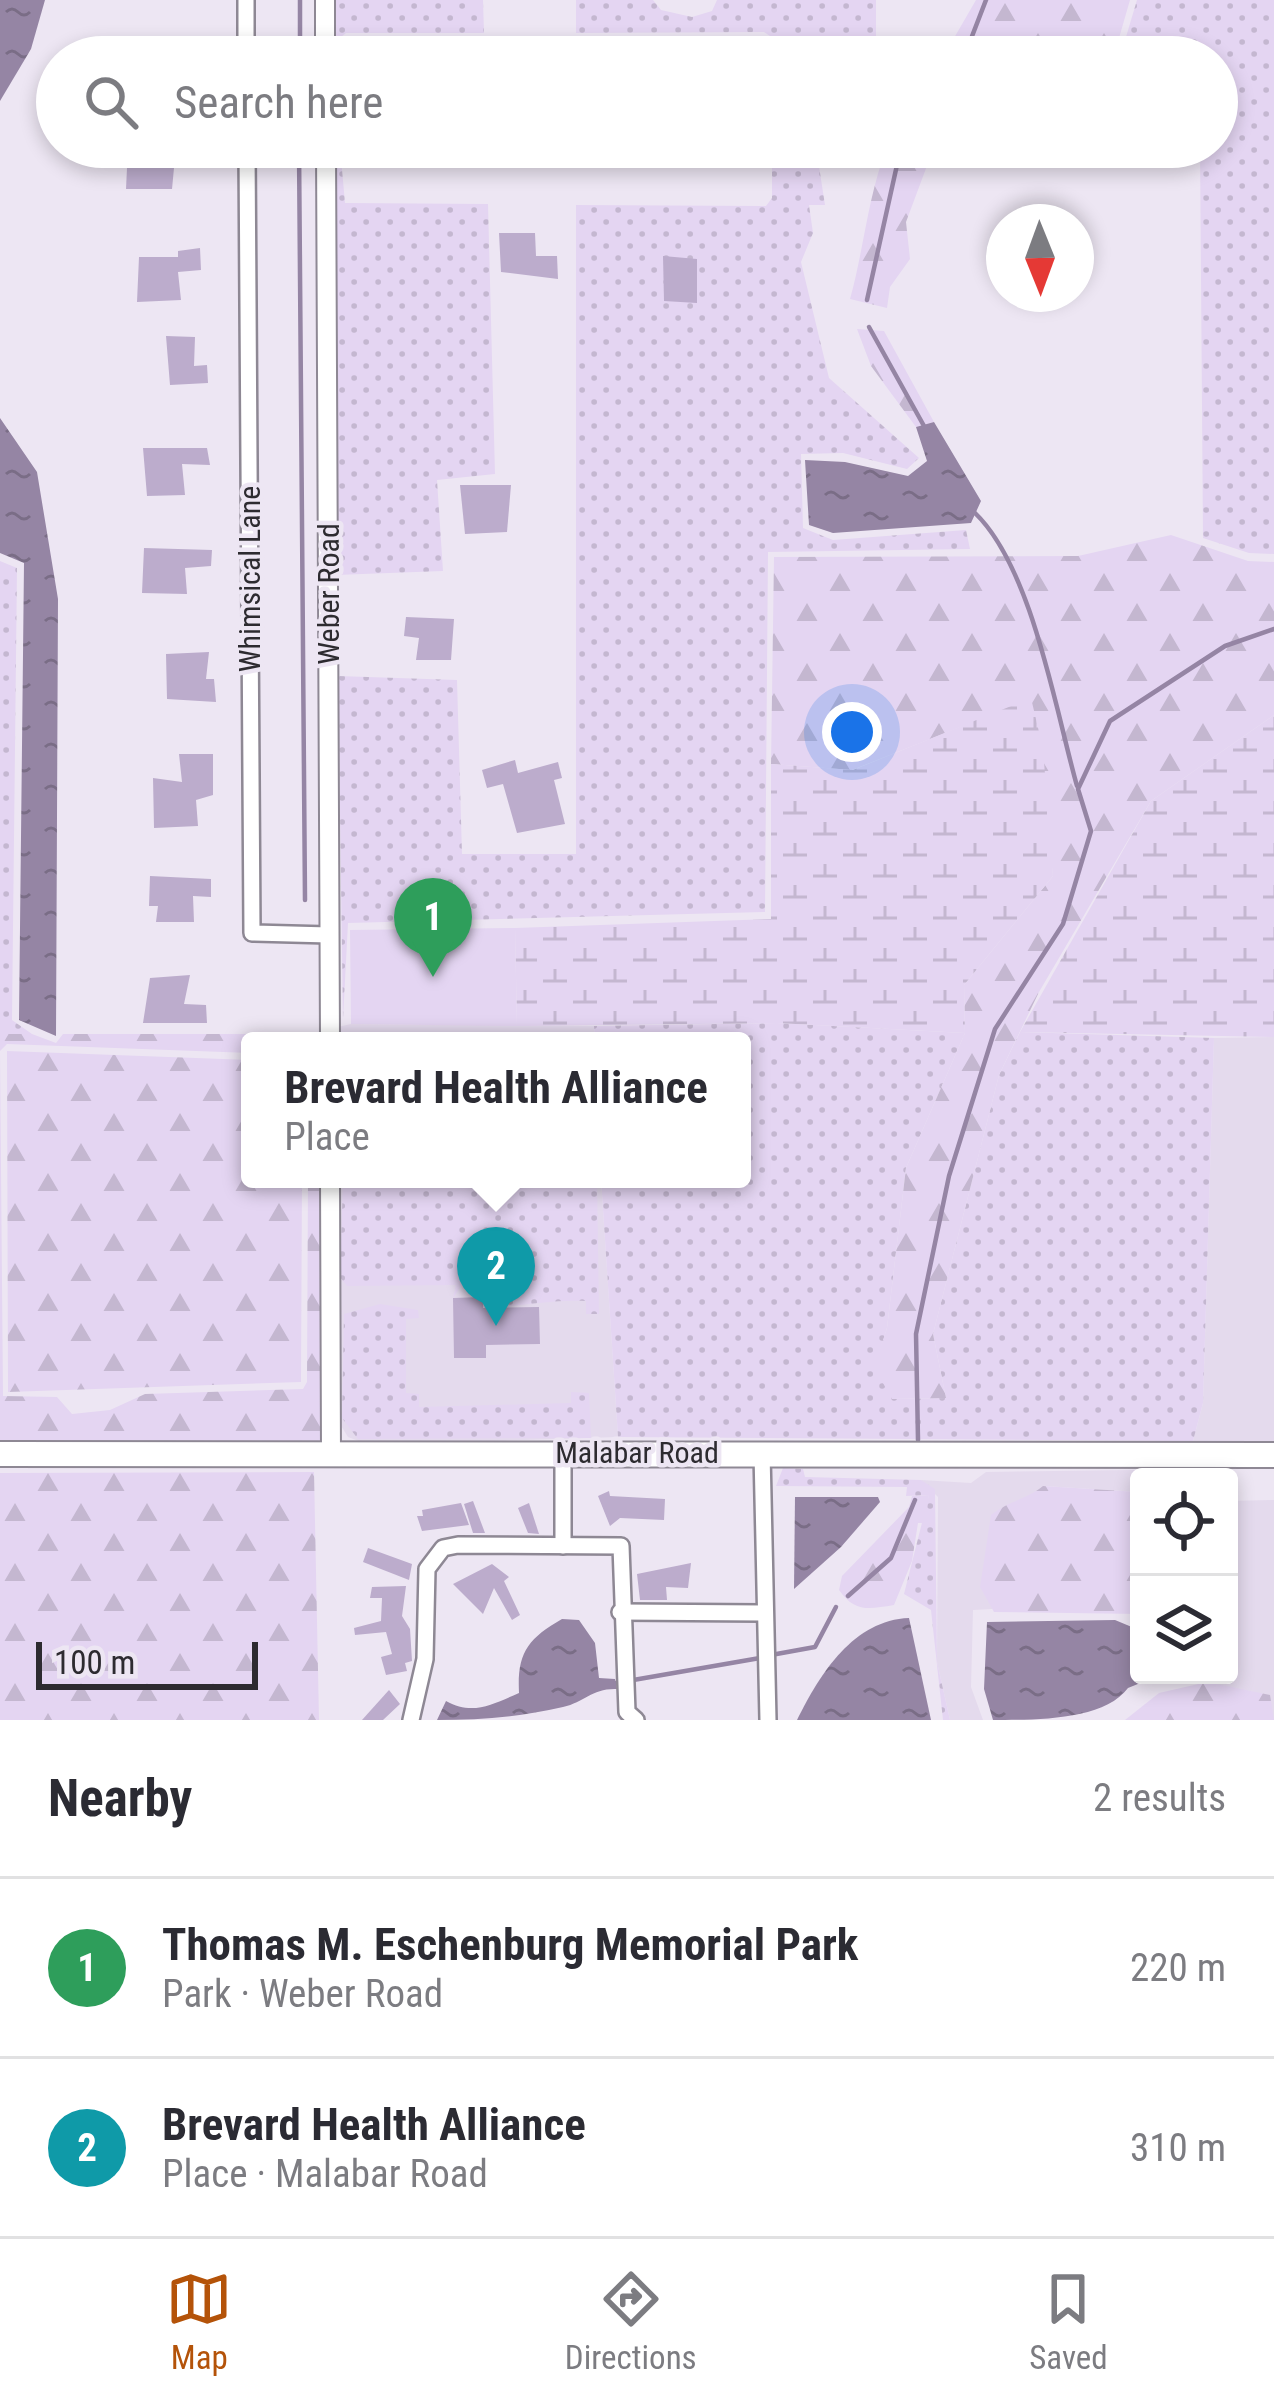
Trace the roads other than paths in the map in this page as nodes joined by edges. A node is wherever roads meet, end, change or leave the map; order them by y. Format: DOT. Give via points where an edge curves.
graph roads {
  1 [pos="246,0"];
  2 [pos="325,0"];
  3 [pos="246,36"];
  4 [pos="325,36"];
  5 [pos="247,168"];
  6 [pos="326,168"];
  7 [pos="329,935"];
  8 [pos="330,1032"];
  9 [pos="330,1188"];
  10 [pos="563,1453"];
  11 [pos="762,1453"];
  12 [pos="0,1454"];
  13 [pos="331,1454"];
  14 [pos="1274,1455"];
  15 [pos="563,1546"];
  16 [pos="620,1612"];
  17 [pos="762,1613"];
  18 [pos="627,1717"];
  19 [pos="411,1720"];
  20 [pos="768,1720"];
  1 -- 3 [label="street"];
  2 -- 4 [label="street"];
  5 -- 7 [label="street, Whimsical Lane" via="252,933"];
  6 -- 7 [label="street, Weber Road"];
  7 -- 8 [label="street, Weber Road"];
  9 -- 13 [label="street"];
  10 -- 11 [label="main road, Malabar Road"];
  10 -- 13 [label="main road, Malabar Road"];
  10 -- 15 [label="street"];
  11 -- 14 [label="main road, Malabar Road"];
  11 -- 17 [label="street"];
  12 -- 13 [label="main road, Malabar Road"];
  15 -- 16 [label="street" via="622,1546"];
  15 -- 19 [label="street" via="458,1545 434,1556"];
  16 -- 17 [label="street"];
  16 -- 18 [label="street"];
  17 -- 20 [label="street"];
}
